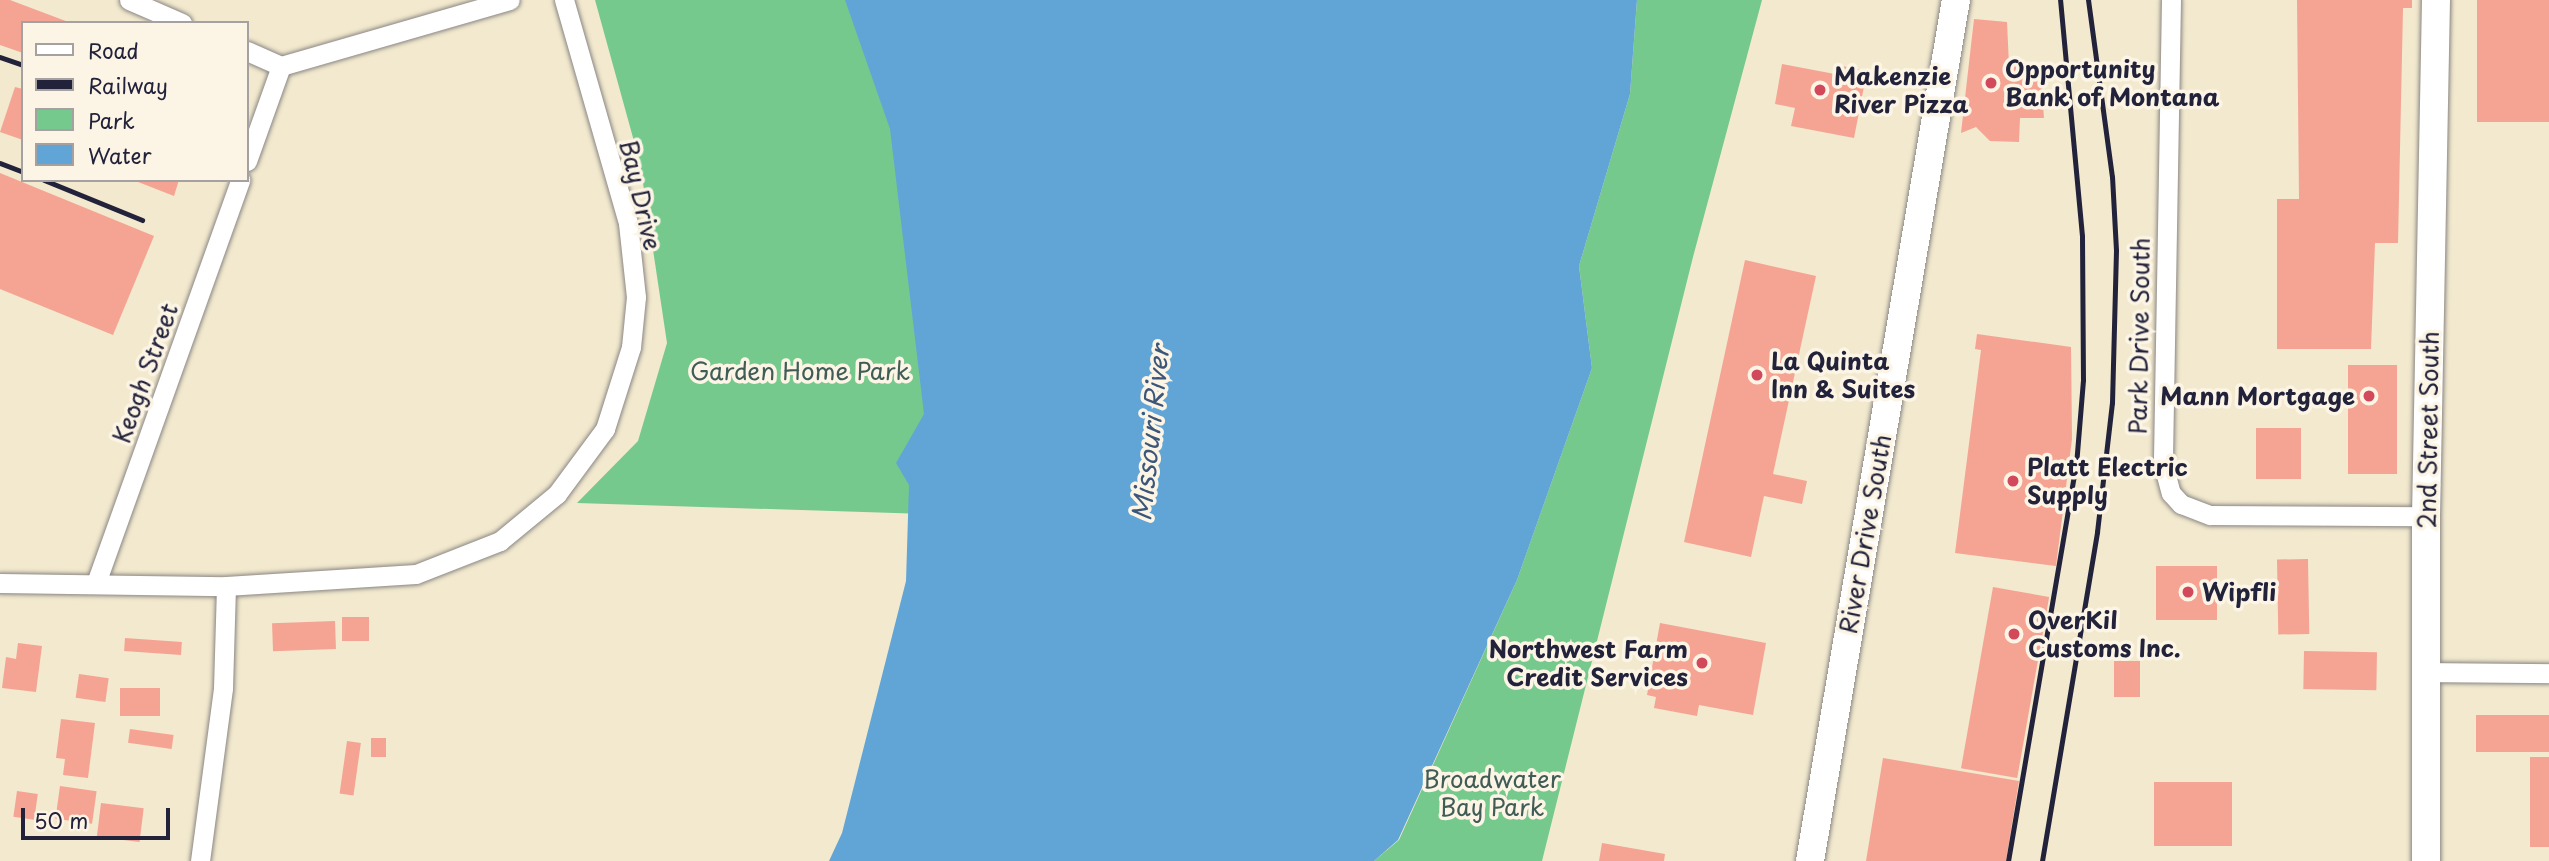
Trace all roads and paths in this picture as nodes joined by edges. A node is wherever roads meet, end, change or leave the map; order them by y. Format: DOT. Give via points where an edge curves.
graph roads {
  1 [pos="129,0"];
  2 [pos="509,0"];
  3 [pos="564,0"];
  4 [pos="1956,0"];
  5 [pos="2171,0"];
  6 [pos="2436,0"];
  7 [pos="176,21"];
  8 [pos="248,51"];
  9 [pos="281,65"];
  10 [pos="248,158"];
  11 [pos="239,182"];
  12 [pos="2426,516"];
  13 [pos="0,583"];
  14 [pos="96,583"];
  15 [pos="226,586"];
  16 [pos="2427,673"];
  17 [pos="2549,673"];
  18 [pos="200,861"];
  19 [pos="1810,861"];
  20 [pos="2426,861"];
  1 -- 7 [label="street"];
  2 -- 9 [label="street"];
  3 -- 15 [label="street, Bay Drive" via="628,223 636,297 631,347 605,429 557,494 500,541 416,574"];
  4 -- 19 [label="main road, River Drive South"];
  5 -- 12 [label="street, Park Drive South" via="2162,464 2171,493 2188,508 2210,515"];
  6 -- 12 [label="main road, 2nd Street South"];
  8 -- 9 [label="street"];
  9 -- 10 [label="street"];
  11 -- 14 [label="street, Keogh Street"];
  12 -- 16 [label="main road, 2nd Street South"];
  13 -- 14 [label="street, Bay Drive"];
  14 -- 15 [label="street, Bay Drive"];
  15 -- 18 [label="street" via="223,688"];
  16 -- 17 [label="street"];
  16 -- 20 [label="main road, 2nd Street South"];
}
